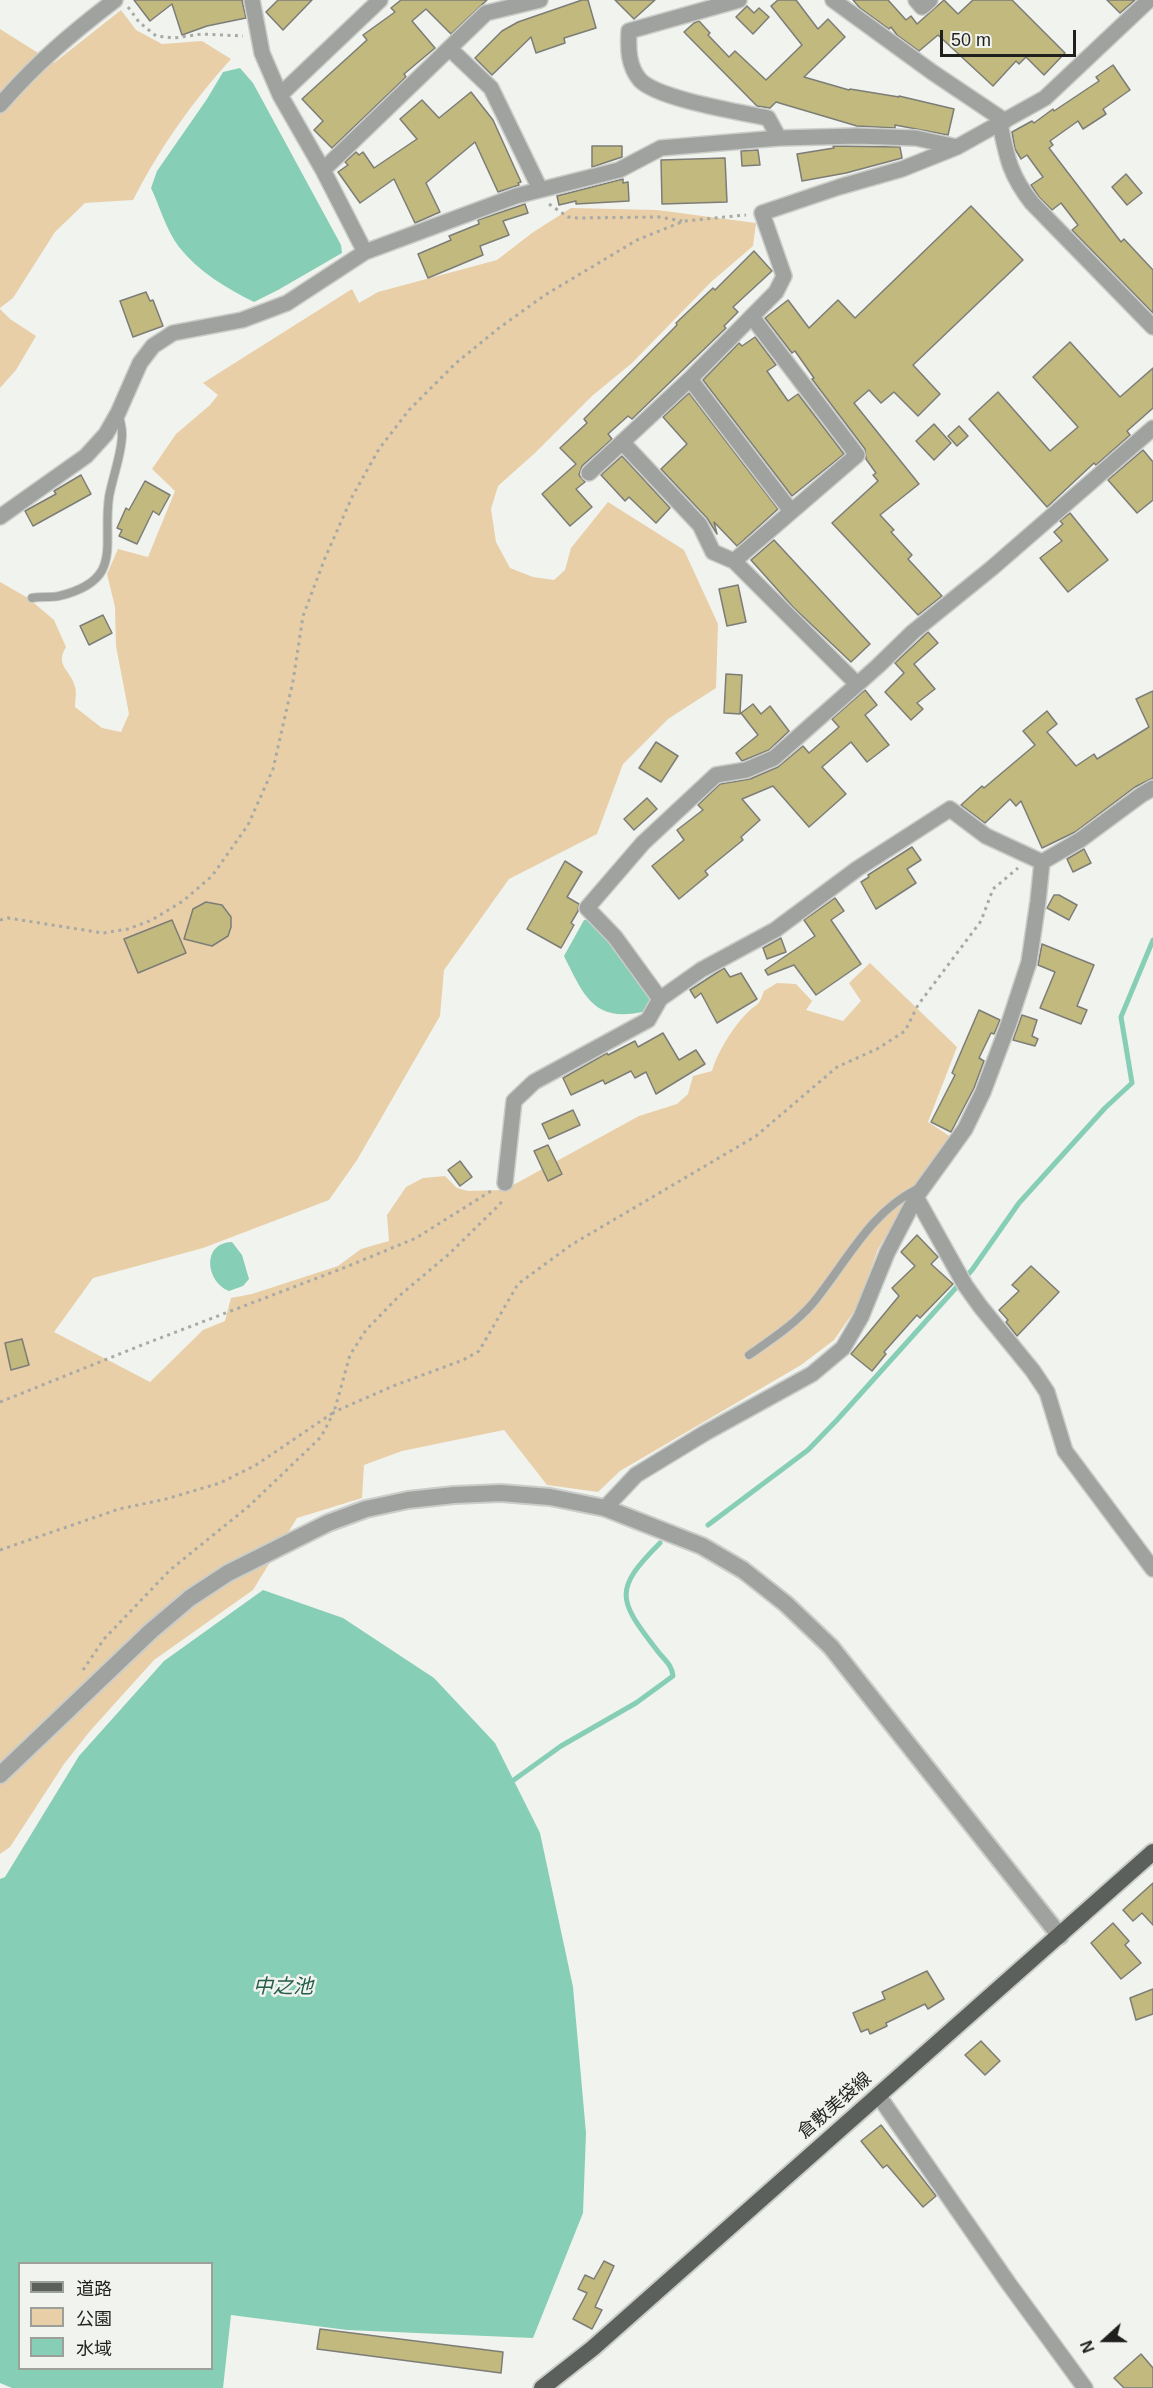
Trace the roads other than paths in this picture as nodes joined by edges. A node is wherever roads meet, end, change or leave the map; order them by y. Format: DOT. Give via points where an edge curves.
graph roads {
  1 [pos="115,0"];
  2 [pos="252,0"];
  3 [pos="380,0"];
  4 [pos="540,0"];
  5 [pos="739,0"];
  6 [pos="833,0"];
  7 [pos="916,0"];
  8 [pos="930,0"];
  9 [pos="1149,0"];
  10 [pos="450,49"];
  11 [pos="280,95"];
  12 [pos="0,105"];
  13 [pos="1003,122"];
  14 [pos="779,138"];
  15 [pos="957,147"];
  16 [pos="323,170"];
  17 [pos="540,189"];
  18 [pos="365,252"];
  19 [pos="752,317"];
  20 [pos="1153,327"];
  21 [pos="690,379"];
  22 [pos="118,413"];
  23 [pos="1153,428"];
  24 [pos="622,442"];
  25 [pos="589,473"];
  26 [pos="791,511"];
  27 [pos="0,517"];
  28 [pos="734,561"];
  29 [pos="32,598"];
  30 [pos="857,684"];
  31 [pos="1153,788"];
  32 [pos="1042,862"];
  33 [pos="660,999"];
  34 [pos="505,1182"];
  35 [pos="920,1192"];
  36 [pos="749,1355"];
  37 [pos="604,1508"];
  38 [pos="1153,1569"];
  39 [pos="0,1775"];
  40 [pos="1153,1852"];
  41 [pos="1060,1936"];
  42 [pos="878,2095"];
  43 [pos="542,2388"];
  44 [pos="1085,2388"];
  1 -- 12 [label="street" via="65,38"];
  2 -- 11 [label="street" via="262,53"];
  3 -- 11 [label="street"];
  4 -- 10 [label="street" via="486,13"];
  5 -- 14 [label="street" via="629,32 631,63 641,80 668,94 768,118"];
  6 -- 13 [label="street"];
  7 -- 8 [label="street" via="922,7"];
  9 -- 13 [label="street" via="1045,98"];
  10 -- 16 [label="street"];
  10 -- 17 [label="street" via="491,88"];
  11 -- 16 [label="street"];
  13 -- 15 [label="street"];
  13 -- 20 [label="street" via="1008,163 1026,196"];
  14 -- 15 [label="street" via="916,138"];
  14 -- 17 [label="street" via="661,148 619,170"];
  15 -- 19 [label="street" via="902,169 762,213 784,276 776,292"];
  16 -- 18 [label="street"];
  17 -- 18 [label="street"];
  18 -- 22 [label="street" via="287,303 242,320 173,333 153,346 140,363"];
  19 -- 21 [label="street"];
  19 -- 26 [label="street" via="857,455"];
  21 -- 24 [label="street"];
  21 -- 26 [label="street"];
  22 -- 27 [label="street" via="86,456"];
  22 -- 29 [label="lane" via="122,435 109,498 107,561 90,583 75,591"];
  23 -- 30 [label="street"];
  24 -- 25 [label="street"];
  24 -- 28 [label="street" via="700,525 713,552"];
  26 -- 28 [label="street"];
  28 -- 30 [label="street"];
  30 -- 33 [label="street" via="774,758 746,770 716,775 643,843 586,908 615,937"];
  31 -- 32 [label="street"];
  32 -- 33 [label="street" via="986,836 950,809 857,869 776,930 701,970"];
  32 -- 35 [label="street" via="1029,962 1010,1023 965,1128"];
  33 -- 34 [label="street" via="648,1020 534,1082 514,1101"];
  35 -- 36 [label="lane" via="901,1197 878,1218 813,1303 792,1324"];
  35 -- 37 [label="street" via="843,1348 812,1374 636,1475"];
  35 -- 38 [label="street" via="963,1282 1047,1392 1065,1451"];
  37 -- 39 [label="street" via="550,1497 454,1495 366,1509 328,1523 228,1573 190,1598"];
  37 -- 41 [label="street" via="702,1546 743,1570 786,1604 831,1647"];
  40 -- 41 [label="main road, 倉敷美袋線"];
  41 -- 42 [label="main road, 倉敷美袋線"];
  42 -- 43 [label="main road, 倉敷美袋線" via="593,2348"];
  42 -- 44 [label="street"];
}
